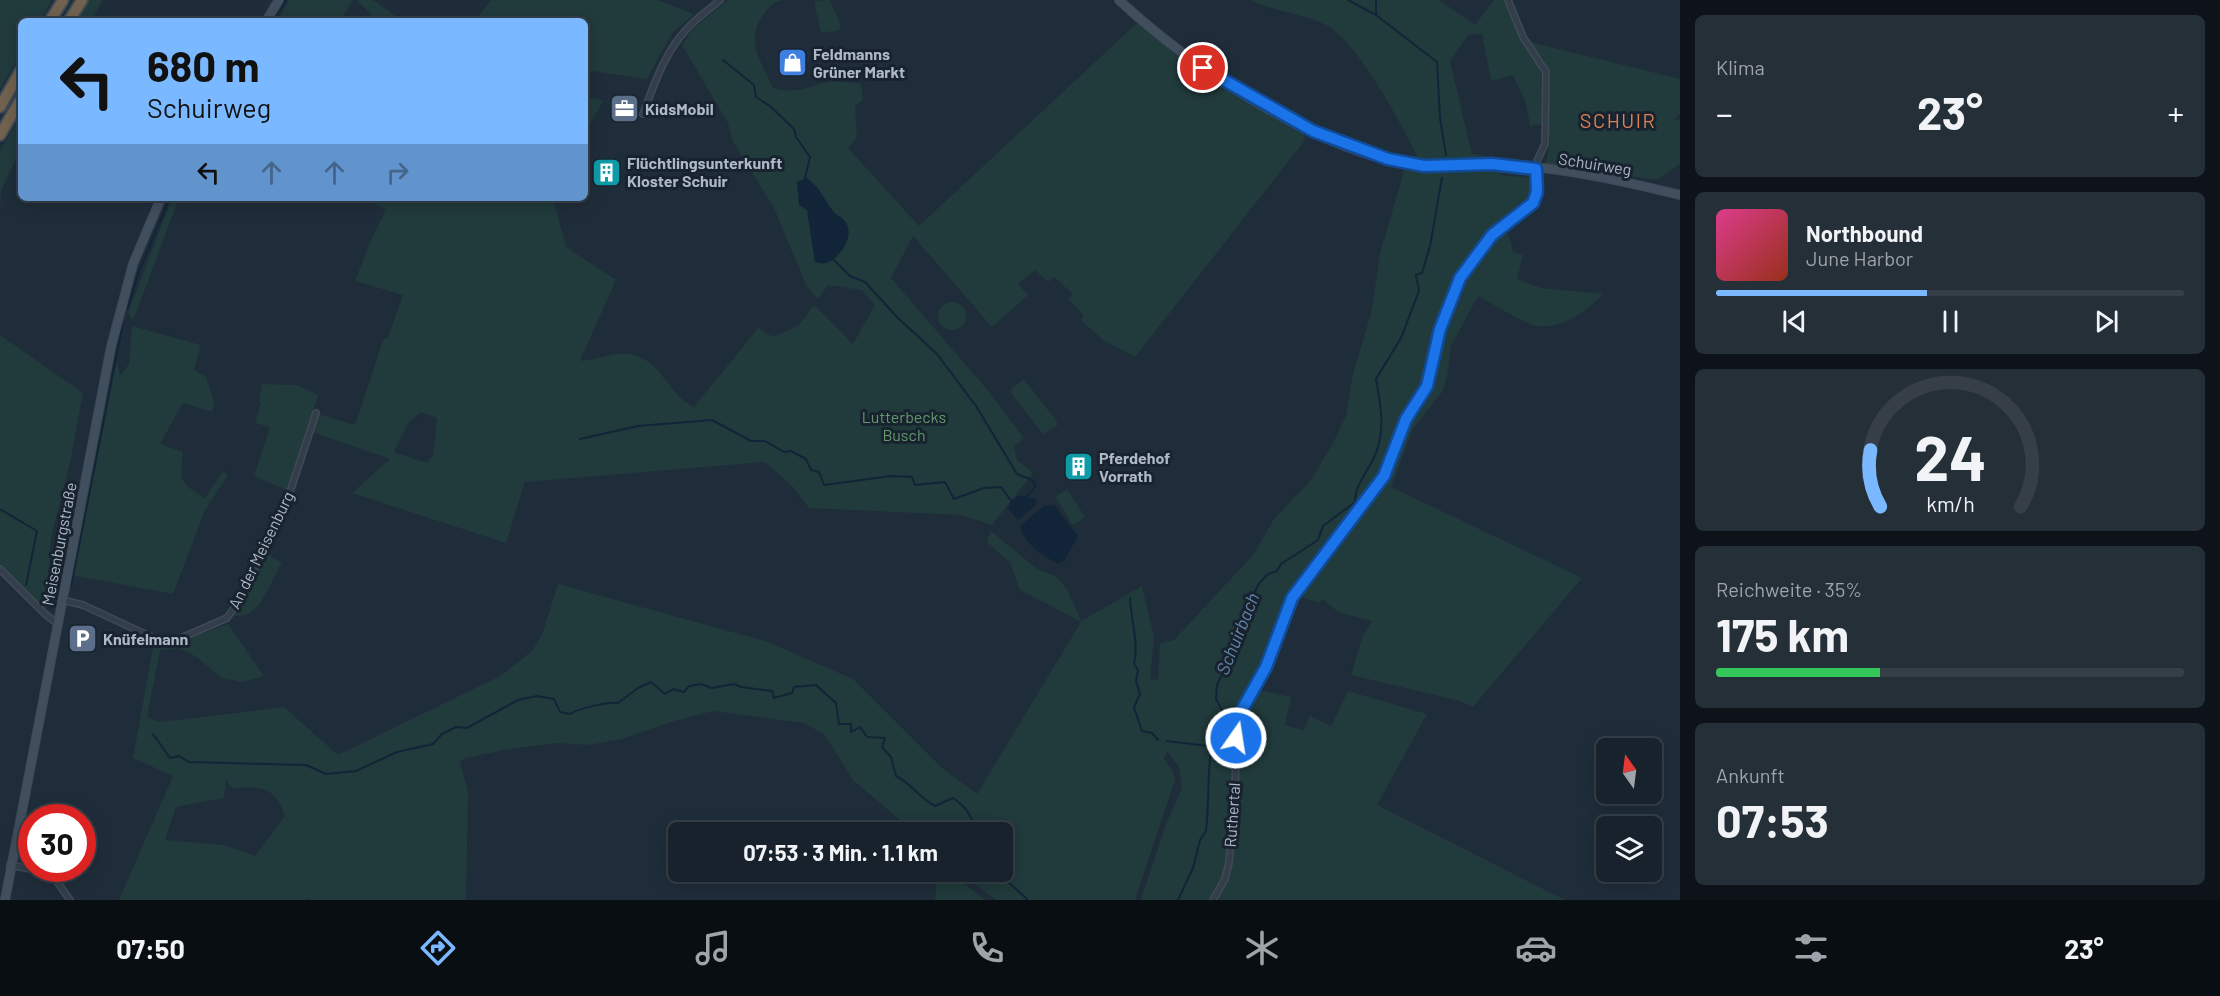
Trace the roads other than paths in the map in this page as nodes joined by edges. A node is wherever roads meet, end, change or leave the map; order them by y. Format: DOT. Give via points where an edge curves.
graph roads {
  1 [pos="63,0"];
  2 [pos="82,0"];
  3 [pos="279,0"];
  4 [pos="720,0"];
  5 [pos="1119,0"];
  6 [pos="1508,0"];
  7 [pos="52,18"];
  8 [pos="71,18"];
  9 [pos="268,18"];
  10 [pos="18,75"];
  11 [pos="18,104"];
  12 [pos="0,107"];
  13 [pos="643,114"];
  14 [pos="0,135"];
  15 [pos="1536,169"];
  16 [pos="1680,195"];
  17 [pos="160,201"];
  18 [pos="316,413"];
  19 [pos="0,568"];
  20 [pos="62,600"];
  21 [pos="58,624"];
  22 [pos="10,865"];
  23 [pos="5,900"];
  24 [pos="70,900"];
  25 [pos="1213,900"];
  1 -- 7 [label="highway"];
  2 -- 8 [label="highway"];
  3 -- 9 [label="main road"];
  4 -- 13 [label="street" via="673,45"];
  5 -- 15 [label="main road, Schuirweg" via="1186,57 1263,104 1331,139 1408,164 1492,164"];
  6 -- 15 [label="street, Ruthertal" via="1523,38 1546,72 1545,144"];
  10 -- 12 [label="highway"];
  11 -- 14 [label="highway"];
  15 -- 16 [label="main road, Schuirweg" via="1621,181"];
  15 -- 25 [label="street, Ruthertal" via="1537,192 1533,203 1492,235 1460,278 1440,329 1427,386 1406,419 1384,476 1296,592 1266,667 1246,699 1236,738 1229,862"];
  17 -- 20 [label="main road, Meisenburgstraße" via="134,264 111,347"];
  18 -- 20 [label="street, An der Meisenburg" via="289,495 239,601 227,618 181,638 160,641 83,605"];
  19 -- 21 [label="street"];
  20 -- 21 [label="main road, Meisenburgstraße"];
  21 -- 22 [label="main road, Meisenburgstraße"];
  22 -- 23 [label="main road, Meisenburgstraße"];
  22 -- 24 [label="street" via="51,873"];
}
